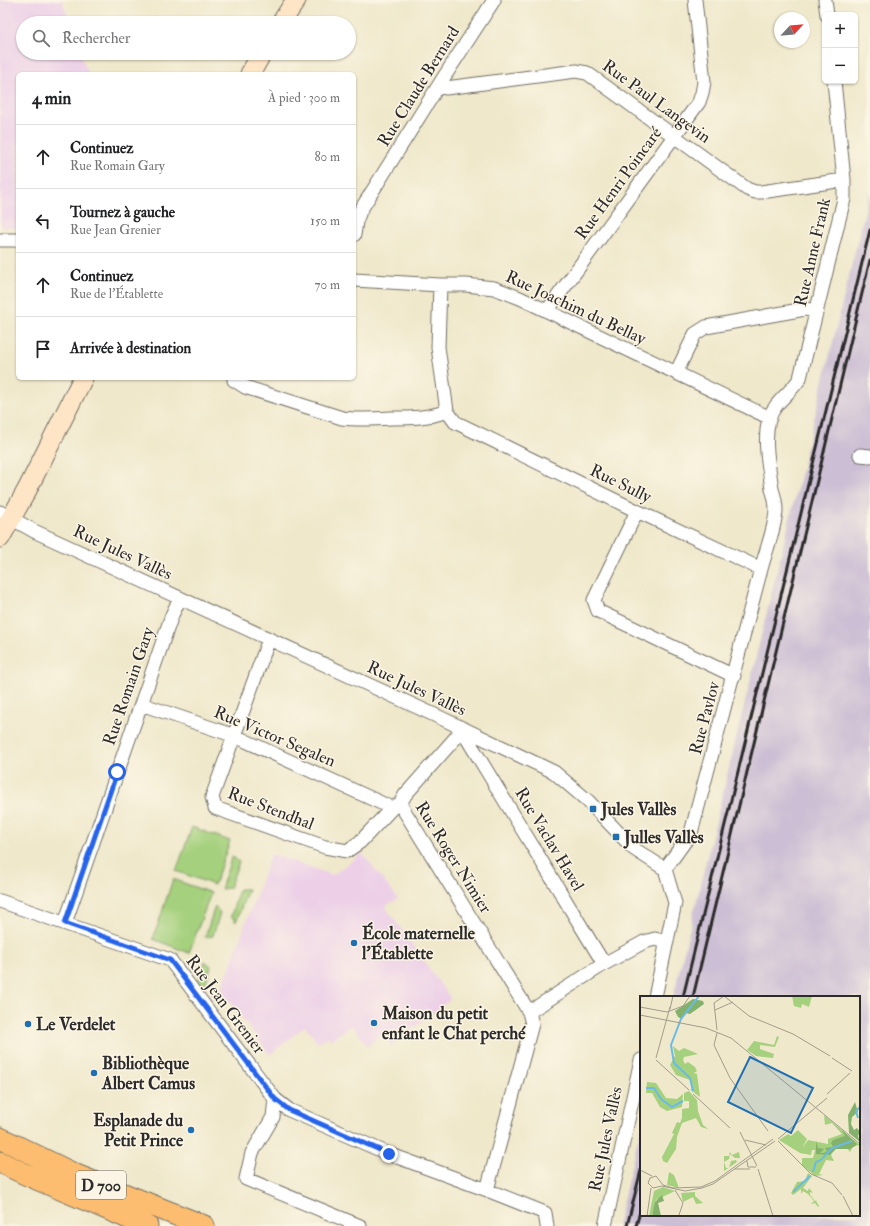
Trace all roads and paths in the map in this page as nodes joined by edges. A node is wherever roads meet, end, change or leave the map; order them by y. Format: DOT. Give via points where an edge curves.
graph roads {
  1 [pos="296,0"];
  2 [pos="494,0"];
  3 [pos="695,0"];
  4 [pos="825,0"];
  5 [pos="827,12"];
  6 [pos="286,16"];
  7 [pos="258,60"];
  8 [pos="251,72"];
  9 [pos="834,84"];
  10 [pos="439,86"];
  11 [pos="674,136"];
  12 [pos="844,180"];
  13 [pos="356,222"];
  14 [pos="0,240"];
  15 [pos="16,240"];
  16 [pos="356,280"];
  17 [pos="440,285"];
  18 [pos="547,311"];
  19 [pos="817,311"];
  20 [pos="676,373"];
  21 [pos="82,380"];
  22 [pos="234,380"];
  23 [pos="447,411"];
  24 [pos="770,418"];
  25 [pos="637,511"];
  26 [pos="6,515"];
  27 [pos="0,538"];
  28 [pos="761,569"];
  29 [pos="180,598"];
  30 [pos="269,639"];
  31 [pos="734,676"];
  32 [pos="141,704"];
  33 [pos="466,731"];
  34 [pos="235,736"];
  35 [pos="396,806"];
  36 [pos="665,869"];
  37 [pos="0,901"];
  38 [pos="65,923"];
  39 [pos="667,942"];
  40 [pos="604,964"];
  41 [pos="655,996"];
  42 [pos="529,1012"];
  43 [pos="640,1064"];
  44 [pos="275,1099"];
  45 [pos="0,1138"];
  46 [pos="0,1162"];
  47 [pos="487,1190"];
  48 [pos="147,1226"];
  49 [pos="204,1226"];
  50 [pos="360,1226"];
  51 [pos="547,1226"];
  52 [pos="604,1226"];
  1 -- 6 [label="main road"];
  2 -- 10 [label="street, Rue Claude Bernard"];
  3 -- 11 [label="street, Rue Henri Poincaré" via="704,82 698,102"];
  4 -- 5 [label="street"];
  7 -- 8 [label="main road"];
  9 -- 12 [label="street, Rue Anne Frank"];
  10 -- 11 [label="street, Rue Paul Langevin" via="446,88 576,71 587,73"];
  10 -- 13 [label="street, Rue Claude Bernard" via="360,211"];
  11 -- 12 [label="street, Rue Paul Langevin" via="747,189 755,192"];
  11 -- 18 [label="street, Rue Henri Poincaré"];
  12 -- 19 [label="street, Rue Anne Frank" via="844,199"];
  14 -- 15 [label="street"];
  16 -- 17 [label="street, Rue Joachim du Bellay"];
  17 -- 18 [label="street, Rue Joachim du Bellay" via="494,288"];
  17 -- 23 [label="street" via="438,347"];
  18 -- 20 [label="street, Rue Joachim du Bellay"];
  19 -- 20 [label="street" via="806,309 706,327 695,334"];
  19 -- 24 [label="street, Rue Anne Frank" via="800,378 778,403"];
  20 -- 24 [label="street, Rue Joachim du Bellay"];
  21 -- 26 [label="main road"];
  22 -- 23 [label="street" via="245,387 342,418 356,420 425,417"];
  23 -- 25 [label="street, Rue Sully" via="455,422 463,427"];
  24 -- 28 [label="street" via="767,457 776,509"];
  25 -- 28 [label="street, Rue Sully"];
  25 -- 31 [label="street" via="594,600 598,611"];
  26 -- 27 [label="main road"];
  26 -- 29 [label="street, Rue Jules Vallès" via="34,531"];
  28 -- 31 [label="street, Rue Pavlov"];
  29 -- 30 [label="street, Rue Jules Vallès"];
  29 -- 32 [label="street, Rue Romain Gary"];
  30 -- 33 [label="street, Rue Jules Vallès"];
  30 -- 34 [label="street, Rue Stendhal"];
  31 -- 36 [label="street, Rue Pavlov" via="691,833"];
  32 -- 34 [label="street, Rue Victor Segalen"];
  32 -- 38 [label="street, Rue Romain Gary"];
  33 -- 35 [label="street, Rue Roger Nimier" via="458,735"];
  33 -- 36 [label="street, Rue Jules Vallès" via="554,772 588,801 634,849"];
  33 -- 40 [label="street, Rue Vaclav Havel" via="468,740"];
  34 -- 35 [label="street, Rue Victor Segalen"];
  34 -- 35 [label="street, Rue Stendhal" via="212,797 216,808 325,847 347,851 360,842"];
  35 -- 42 [label="street, Rue Roger Nimier"];
  36 -- 39 [label="street" via="675,903"];
  37 -- 38 [label="street, Rue Jean Grenier"];
  38 -- 44 [label="street, Rue Jean Grenier" via="170,960"];
  39 -- 40 [label="street" via="655,938"];
  39 -- 41 [label="street"];
  40 -- 42 [label="street"];
  42 -- 47 [label="street" via="532,1024"];
  43 -- 52 [label="street, Rue Jules Vallès"];
  44 -- 47 [label="street, Rue Jean Grenier" via="289,1110 389,1154"];
  44 -- 50 [label="street" via="273,1117 252,1153 246,1179"];
  45 -- 49 [label="main road, D 700" via="76,1175"];
  46 -- 48 [label="main road, D 700"];
  47 -- 51 [label="street, Rue Jean Grenier" via="545,1213"];
}
